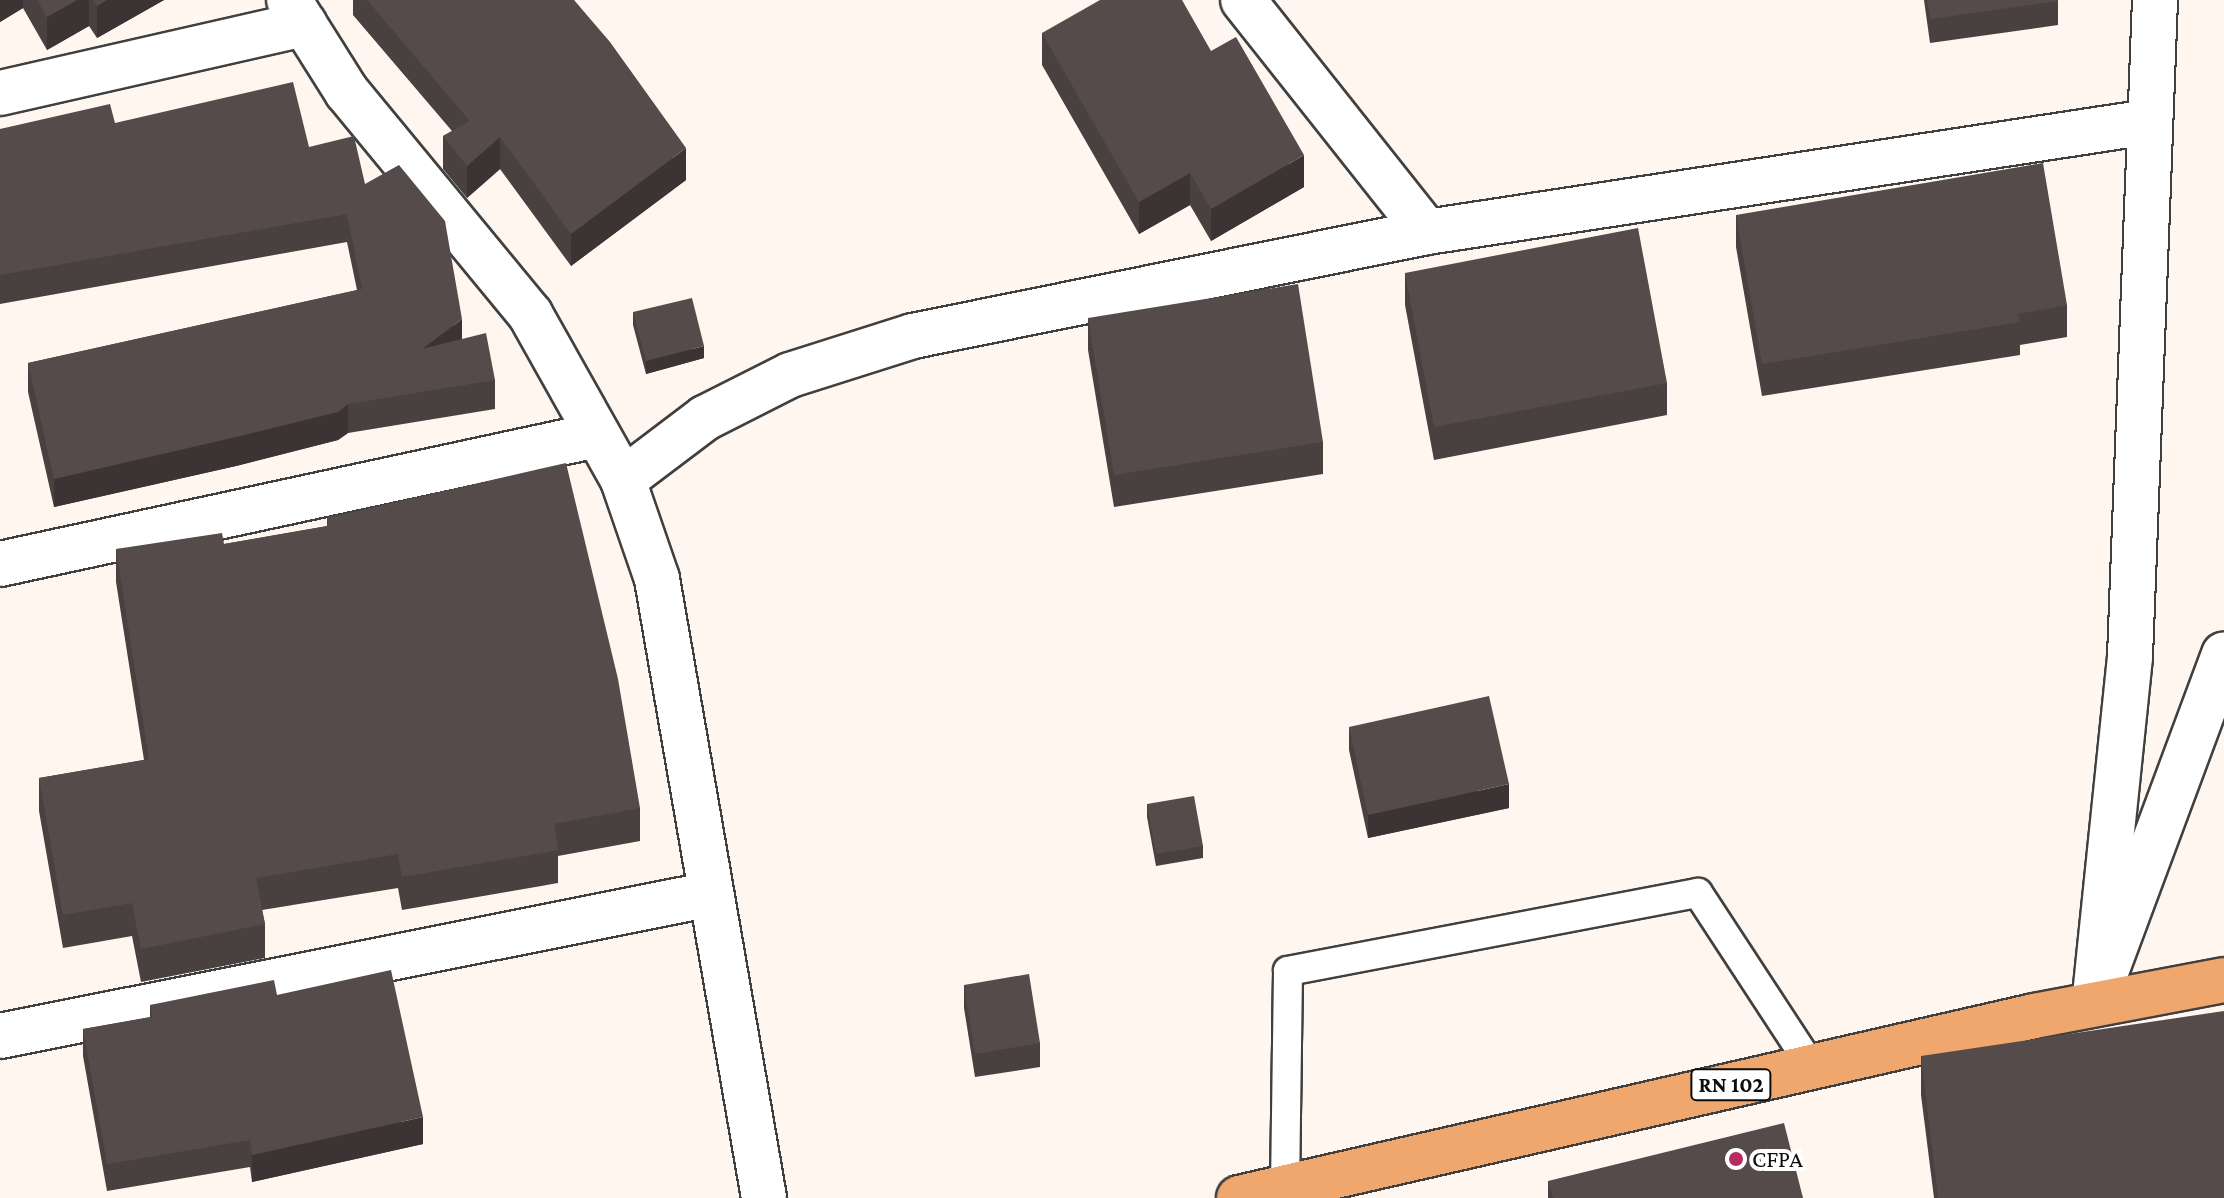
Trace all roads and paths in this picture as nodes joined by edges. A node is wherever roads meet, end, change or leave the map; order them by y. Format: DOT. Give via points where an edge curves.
graph roads {
  1 [pos="1243,0"];
  2 [pos="2155,0"];
  3 [pos="296,12"];
  4 [pos="0,93"];
  5 [pos="2148,122"];
  6 [pos="1427,232"];
  7 [pos="597,435"];
  8 [pos="623,480"];
  9 [pos="0,564"];
  10 [pos="2224,654"];
  11 [pos="711,894"];
  12 [pos="2224,980"];
  13 [pos="2094,1004"];
  14 [pos="0,1036"];
  15 [pos="1812,1067"];
  16 [pos="1285,1187"];
  17 [pos="764,1198"];
  18 [pos="1239,1198"];
  1 -- 6 [label="street"];
  2 -- 5 [label="street"];
  3 -- 4 [label="street"];
  3 -- 7 [label="street" via="347,92 530,314"];
  5 -- 6 [label="street"];
  5 -- 13 [label="street" via="2130,657"];
  6 -- 8 [label="street" via="913,336 790,375 705,418"];
  7 -- 8 [label="street"];
  7 -- 9 [label="street"];
  8 -- 11 [label="street" via="657,579"];
  10 -- 13 [label="street"];
  11 -- 14 [label="street"];
  11 -- 17 [label="street"];
  12 -- 13 [label="main road, RN 102"];
  13 -- 15 [label="main road, RN 102"];
  15 -- 16 [label="main road, RN 102"];
  15 -- 16 [label="lane" via="1698,893 1288,971"];
  16 -- 18 [label="main road, RN 102"];
}
